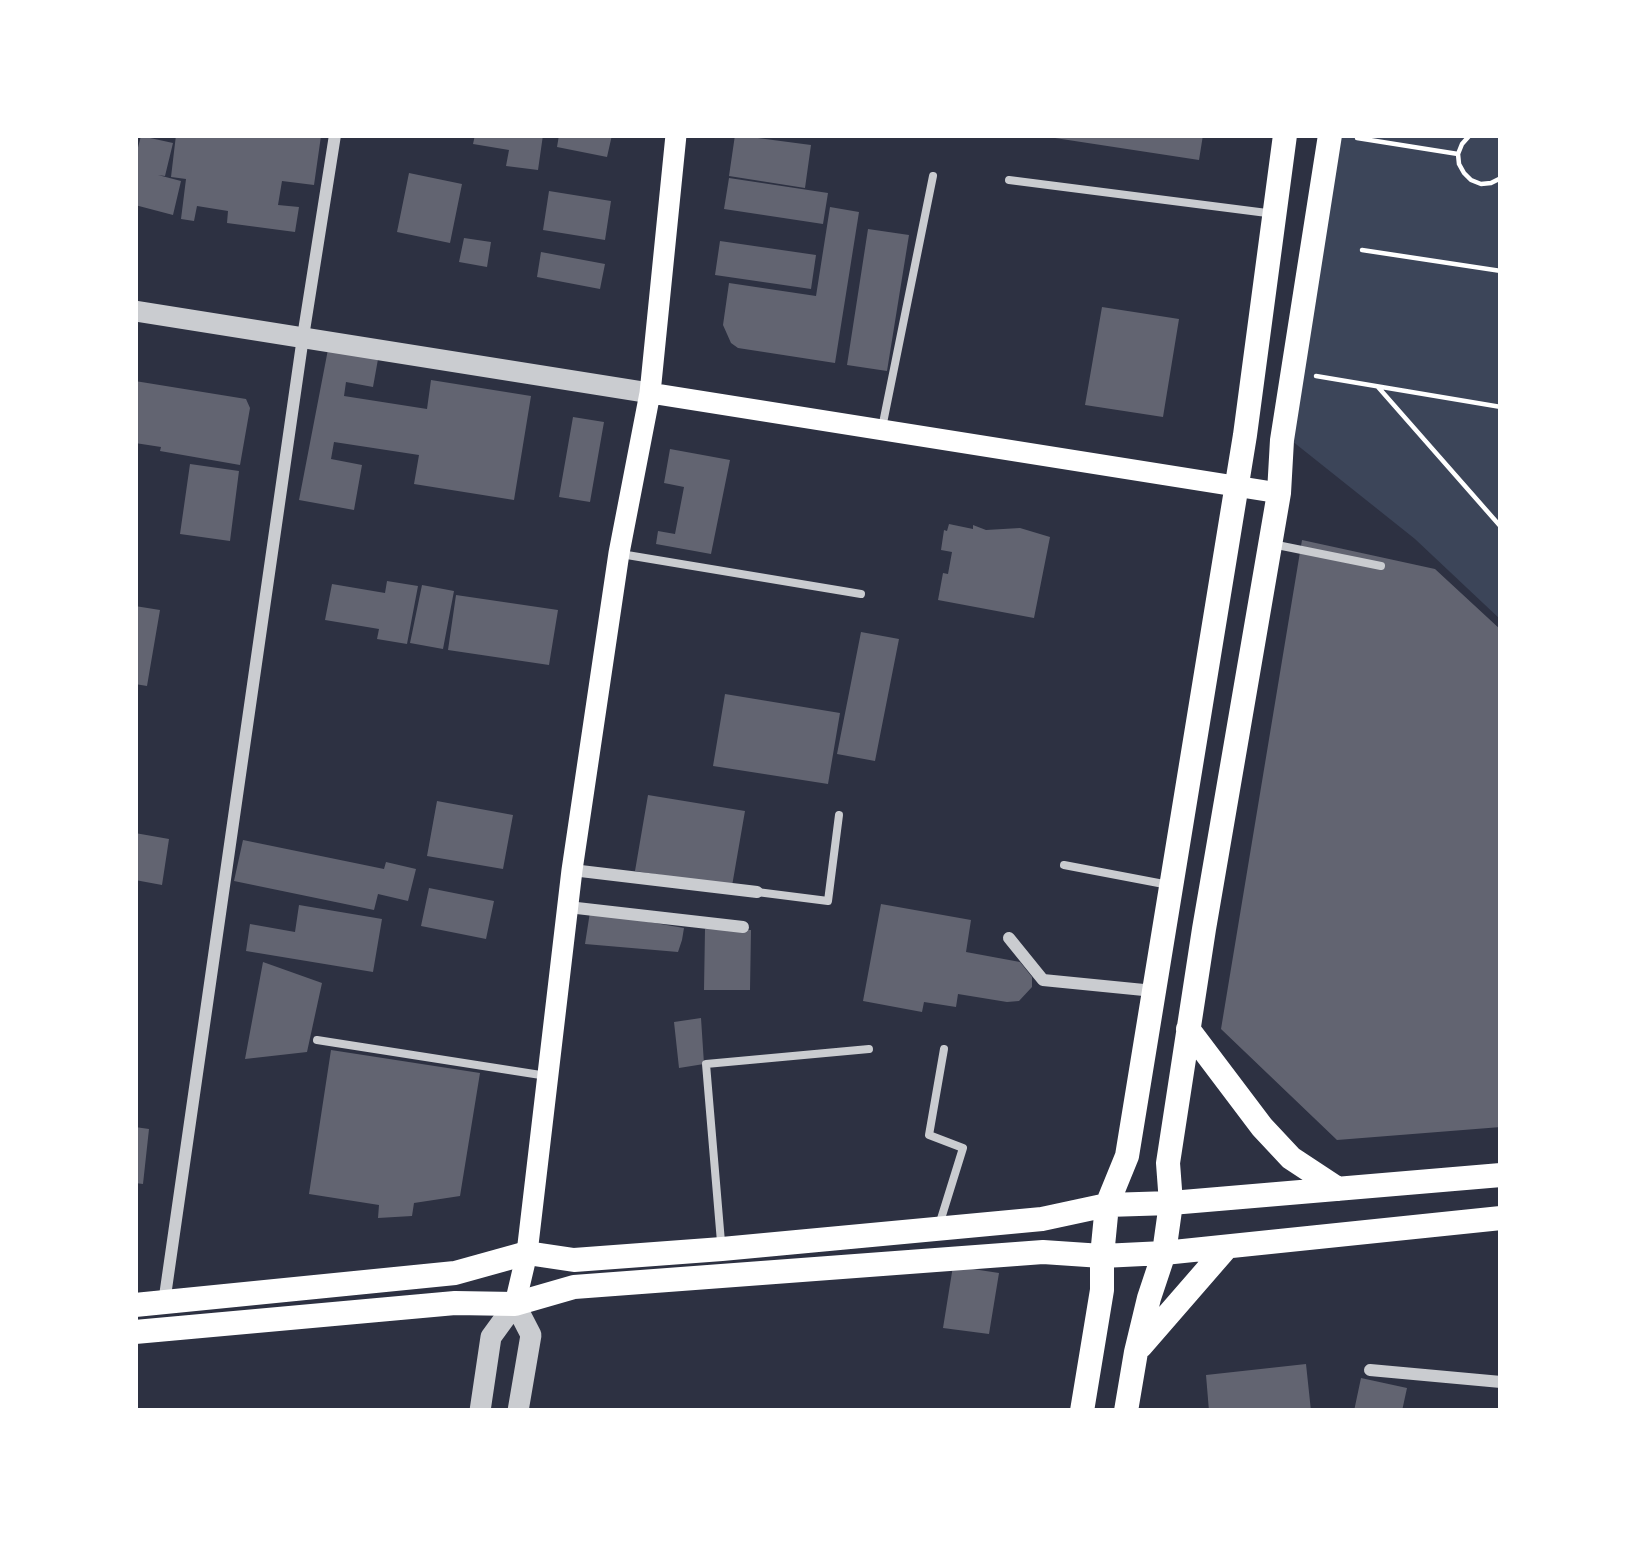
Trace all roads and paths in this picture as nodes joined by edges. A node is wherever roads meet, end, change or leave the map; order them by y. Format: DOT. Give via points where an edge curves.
graph roads {
  1 [pos="334,135"];
  2 [pos="676,135"];
  3 [pos="1285,135"];
  4 [pos="1470,135"];
  5 [pos="1343,136"];
  6 [pos="1459,154"];
  7 [pos="933,176"];
  8 [pos="1501,178"];
  9 [pos="1010,180"];
  10 [pos="1275,214"];
  11 [pos="1362,250"];
  12 [pos="1501,272"];
  13 [pos="135,311"];
  14 [pos="303,338"];
  15 [pos="1316,376"];
  16 [pos="1378,386"];
  17 [pos="650,393"];
  18 [pos="1501,407"];
  19 [pos="881,429"];
  20 [pos="1236,486"];
  21 [pos="1279,493"];
  22 [pos="1501,527"];
  23 [pos="1270,544"];
  24 [pos="619,554"];
  25 [pos="1381,566"];
  26 [pos="861,595"];
  27 [pos="839,815"];
  28 [pos="1064,866"];
  29 [pos="572,870"];
  30 [pos="1171,885"];
  31 [pos="757,892"];
  32 [pos="568,907"];
  33 [pos="743,927"];
  34 [pos="1009,938"];
  35 [pos="1154,991"];
  36 [pos="1188,1029"];
  37 [pos="317,1040"];
  38 [pos="869,1049"];
  39 [pos="944,1049"];
  40 [pos="548,1076"];
  41 [pos="1501,1175"];
  42 [pos="1338,1190"];
  43 [pos="1171,1203"];
  44 [pos="1107,1205"];
  45 [pos="1501,1218"];
  46 [pos="938,1229"];
  47 [pos="1228,1247"];
  48 [pos="722,1250"];
  49 [pos="527,1253"];
  50 [pos="1163,1253"];
  51 [pos="1102,1256"];
  52 [pos="164,1304"];
  53 [pos="515,1304"];
  54 [pos="135,1306"];
  55 [pos="147,1331"];
  56 [pos="1136,1352"];
  57 [pos="1370,1370"];
  58 [pos="1501,1382"];
  59 [pos="480,1411"];
  60 [pos="518,1411"];
  61 [pos="1082,1411"];
  62 [pos="1126,1411"];
  1 -- 14 [label="street"];
  2 -- 17 [label="main road"];
  3 -- 10 [label="main road"];
  4 -- 6 [label="path"];
  5 -- 6 [label="path"];
  5 -- 21 [label="main road" via="1282,440"];
  6 -- 8 [label="path" via="1471,180"];
  7 -- 19 [label="lane"];
  9 -- 10 [label="lane"];
  10 -- 20 [label="main road"];
  11 -- 12 [label="path"];
  13 -- 14 [label="street"];
  14 -- 17 [label="street"];
  14 -- 52 [label="street"];
  15 -- 16 [label="path"];
  16 -- 18 [label="path"];
  16 -- 22 [label="path"];
  17 -- 19 [label="main road"];
  17 -- 24 [label="main road"];
  19 -- 20 [label="main road"];
  20 -- 21 [label="main road"];
  20 -- 30 [label="main road"];
  21 -- 23 [label="main road"];
  23 -- 25 [label="lane"];
  23 -- 36 [label="main road"];
  24 -- 26 [label="lane"];
  24 -- 29 [label="main road"];
  27 -- 31 [label="lane" via="828,901"];
  28 -- 30 [label="lane"];
  29 -- 31 [label="street"];
  29 -- 32 [label="main road"];
  30 -- 35 [label="main road"];
  32 -- 33 [label="street"];
  32 -- 40 [label="main road"];
  34 -- 35 [label="street" via="1043,980"];
  35 -- 44 [label="main road" via="1127,1156"];
  36 -- 42 [label="main road" via="1262,1127"];
  36 -- 43 [label="main road" via="1168,1163"];
  37 -- 40 [label="lane"];
  38 -- 48 [label="lane" via="706,1064"];
  39 -- 46 [label="lane" via="929,1135 963,1148"];
  40 -- 49 [label="main road"];
  41 -- 42 [label="main road"];
  42 -- 43 [label="main road"];
  43 -- 44 [label="main road"];
  43 -- 50 [label="main road"];
  44 -- 46 [label="main road"];
  44 -- 51 [label="main road"];
  45 -- 47 [label="main road"];
  46 -- 48 [label="main road"];
  47 -- 50 [label="main road"];
  47 -- 56 [label="main road"];
  48 -- 49 [label="main road" via="574,1260"];
  49 -- 52 [label="main road" via="454,1273"];
  49 -- 53 [label="main road"];
  50 -- 51 [label="main road"];
  50 -- 56 [label="main road"];
  51 -- 53 [label="main road" via="1042,1252 574,1286"];
  51 -- 61 [label="main road"];
  52 -- 54 [label="main road"];
  52 -- 55 [label="main road"];
  53 -- 55 [label="main road"];
  53 -- 59 [label="street" via="491,1337"];
  53 -- 60 [label="street" via="531,1335"];
  56 -- 62 [label="main road"];
  57 -- 58 [label="street"];
}
